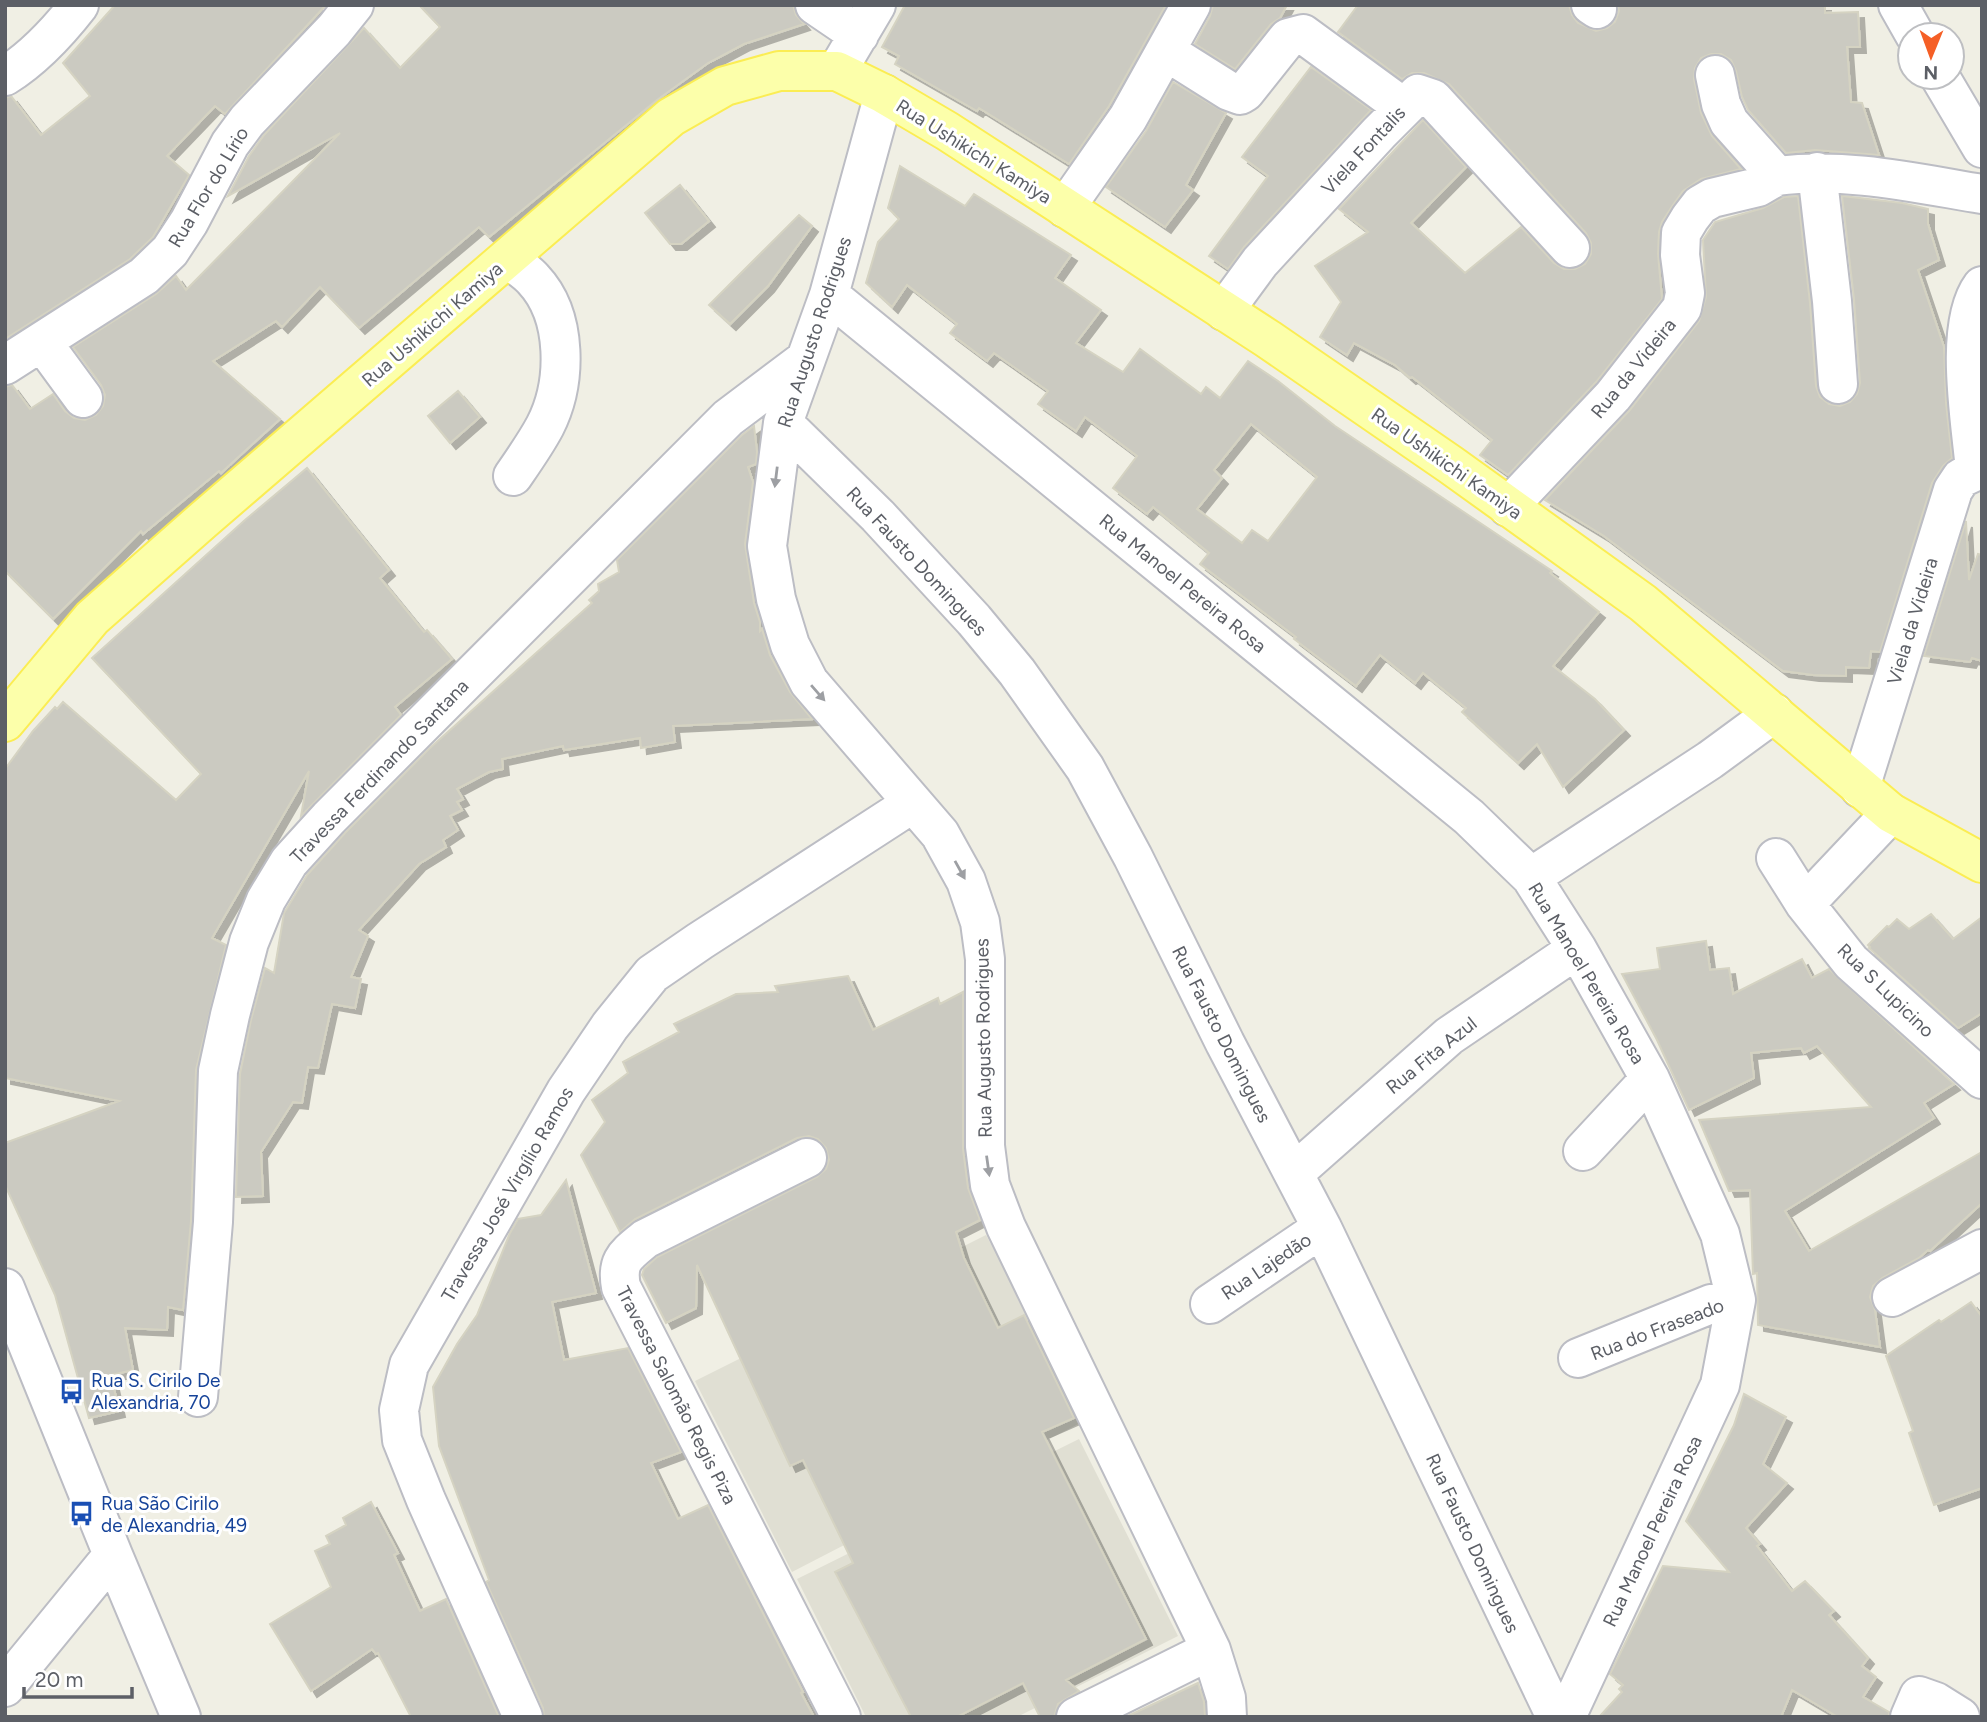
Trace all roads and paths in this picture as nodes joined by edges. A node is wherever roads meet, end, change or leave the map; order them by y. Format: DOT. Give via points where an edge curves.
graph roads {
  1 [pos="79,5"];
  2 [pos="354,5"];
  3 [pos="815,5"];
  4 [pos="1191,5"];
  5 [pos="1898,5"];
  6 [pos="868,20"];
  7 [pos="1907,21"];
  8 [pos="1167,52"];
  9 [pos="837,71"];
  10 [pos="1715,75"];
  11 [pos="5,76"];
  12 [pos="1948,91"];
  13 [pos="884,94"];
  14 [pos="1403,107"];
  15 [pos="1982,148"];
  16 [pos="1817,173"];
  17 [pos="1777,176"];
  18 [pos="1982,194"];
  19 [pos="1065,208"];
  20 [pos="1570,248"];
  21 [pos="508,259"];
  22 [pos="1982,286"];
  23 [pos="829,295"];
  24 [pos="1224,311"];
  25 [pos="42,342"];
  26 [pos="805,360"];
  27 [pos="5,365"];
  28 [pos="1838,384"];
  29 [pos="83,398"];
  30 [pos="783,423"];
  31 [pos="513,476"];
  32 [pos="1970,476"];
  33 [pos="1508,506"];
  34 [pos="1774,713"];
  35 [pos="5,722"];
  36 [pos="1860,788"];
  37 [pos="914,803"];
  38 [pos="1891,813"];
  39 [pos="1776,858"];
  40 [pos="1982,863"];
  41 [pos="1531,877"];
  42 [pos="1805,904"];
  43 [pos="1577,949"];
  44 [pos="1650,1079"];
  45 [pos="1982,1079"];
  46 [pos="1583,1151"];
  47 [pos="807,1158"];
  48 [pos="1294,1173"];
  49 [pos="1322,1228"];
  50 [pos="1982,1249"];
  51 [pos="5,1288"];
  52 [pos="1892,1297"];
  53 [pos="1736,1300"];
  54 [pos="1210,1304"];
  55 [pos="1578,1358"];
  56 [pos="198,1397"];
  57 [pos="113,1555"];
  58 [pos="1211,1650"];
  59 [pos="5,1687"];
  60 [pos="1914,1707"];
  61 [pos="181,1717"];
  62 [pos="523,1717"];
  63 [pos="841,1717"];
  64 [pos="1076,1717"];
  65 [pos="1227,1717"];
  66 [pos="1556,1717"];
  67 [pos="1566,1717"];
  68 [pos="1960,1717"];
  1 -- 11 [label="street" via="21,66"];
  2 -- 25 [label="street, Rua Flor do Lírio" via="236,136 170,251 144,276"];
  3 -- 6 [label="street"];
  4 -- 8 [label="street"];
  5 -- 7 [label="street"];
  6 -- 9 [label="street"];
  8 -- 14 [label="street" via="1240,95 1288,38 1303,34"];
  8 -- 19 [label="street"];
  9 -- 13 [label="main road, Rua Ushikichi Kamiya"];
  9 -- 21 [label="main road, Rua Ushikichi Kamiya" via="779,71 725,86 671,117"];
  10 -- 17 [label="street" via="1729,122"];
  12 -- 15 [label="street"];
  13 -- 19 [label="main road, Rua Ushikichi Kamiya"];
  13 -- 23 [label="street, Rua Augusto Rodrigues"];
  14 -- 20 [label="street, Viela Fontalis" via="1418,94 1433,99"];
  14 -- 24 [label="street, Viela Fontalis" via="1260,262"];
  16 -- 17 [label="street, Rua da Videira"];
  16 -- 18 [label="street, Rua da Videira"];
  16 -- 28 [label="street"];
  17 -- 33 [label="street, Rua da Videira" via="1758,187 1700,205 1681,233 1682,308 1613,396"];
  19 -- 24 [label="main road, Rua Ushikichi Kamiya"];
  21 -- 31 [label="street" via="534,279 551,307 560,343 558,383 545,424"];
  21 -- 35 [label="main road, Rua Ushikichi Kamiya" via="92,618"];
  22 -- 32 [label="street" via="1970,316 1966,347"];
  23 -- 26 [label="street, Rua Augusto Rodrigues"];
  23 -- 41 [label="street, Rua Manoel Pereira Rosa" via="1414,771"];
  24 -- 33 [label="main road, Rua Ushikichi Kamiya"];
  25 -- 27 [label="street, Rua Flor do Lírio"];
  25 -- 29 [label="street"];
  26 -- 30 [label="street, Rua Augusto Rodrigues"];
  26 -- 56 [label="street, Travessa Ferdinando Santana" via="729,418 348,798 289,862 265,900 246,954 218,1071 214,1222"];
  30 -- 37 [label="street, Rua Augusto Rodrigues, one-way" via="767,546 790,645 809,682"];
  30 -- 48 [label="street, Rua Fausto Domingues" via="878,516 974,621 1017,671 1085,768"];
  32 -- 36 [label="street, Viela da Videira"];
  33 -- 34 [label="main road, Rua Ushikichi Kamiya" via="1643,603"];
  34 -- 36 [label="main road, Rua Ushikichi Kamiya"];
  34 -- 41 [label="street"];
  36 -- 38 [label="main road, Rua Ushikichi Kamiya"];
  37 -- 58 [label="street, Rua Augusto Rodrigues, one-way" via="940,834 966,881 980,922 985,959 985,1146 990,1185 1006,1227"];
  37 -- 62 [label="street, Travessa José Virgílio Ramos" via="653,974 566,1091 409,1366 399,1410 402,1440"];
  38 -- 40 [label="main road, Rua Ushikichi Kamiya"];
  38 -- 42 [label="street"];
  39 -- 42 [label="street, Rua S Lupicino"];
  41 -- 43 [label="street, Rua Manoel Pereira Rosa"];
  42 -- 45 [label="street, Rua S Lupicino" via="1851,962"];
  43 -- 44 [label="street, Rua Manoel Pereira Rosa"];
  43 -- 48 [label="street, Rua Fita Azul" via="1449,1036"];
  44 -- 46 [label="street"];
  44 -- 53 [label="street, Rua Manoel Pereira Rosa" via="1720,1234"];
  47 -- 63 [label="street, Travessa Salomão Regis Piza" via="645,1239 624,1257 618,1271 621,1287"];
  48 -- 49 [label="street, Rua Fausto Domingues"];
  49 -- 54 [label="street, Rua Lajedão"];
  49 -- 66 [label="street, Rua Fausto Domingues"];
  50 -- 52 [label="street"];
  51 -- 57 [label="street"];
  53 -- 55 [label="street, Rua do Fraseado" via="1711,1304"];
  53 -- 67 [label="street, Rua Manoel Pereira Rosa" via="1720,1385"];
  57 -- 59 [label="street"];
  57 -- 61 [label="street"];
  58 -- 64 [label="street"];
  58 -- 65 [label="street, Rua Augusto Rodrigues"];
  60 -- 68 [label="street" via="1936,1702"];
}
